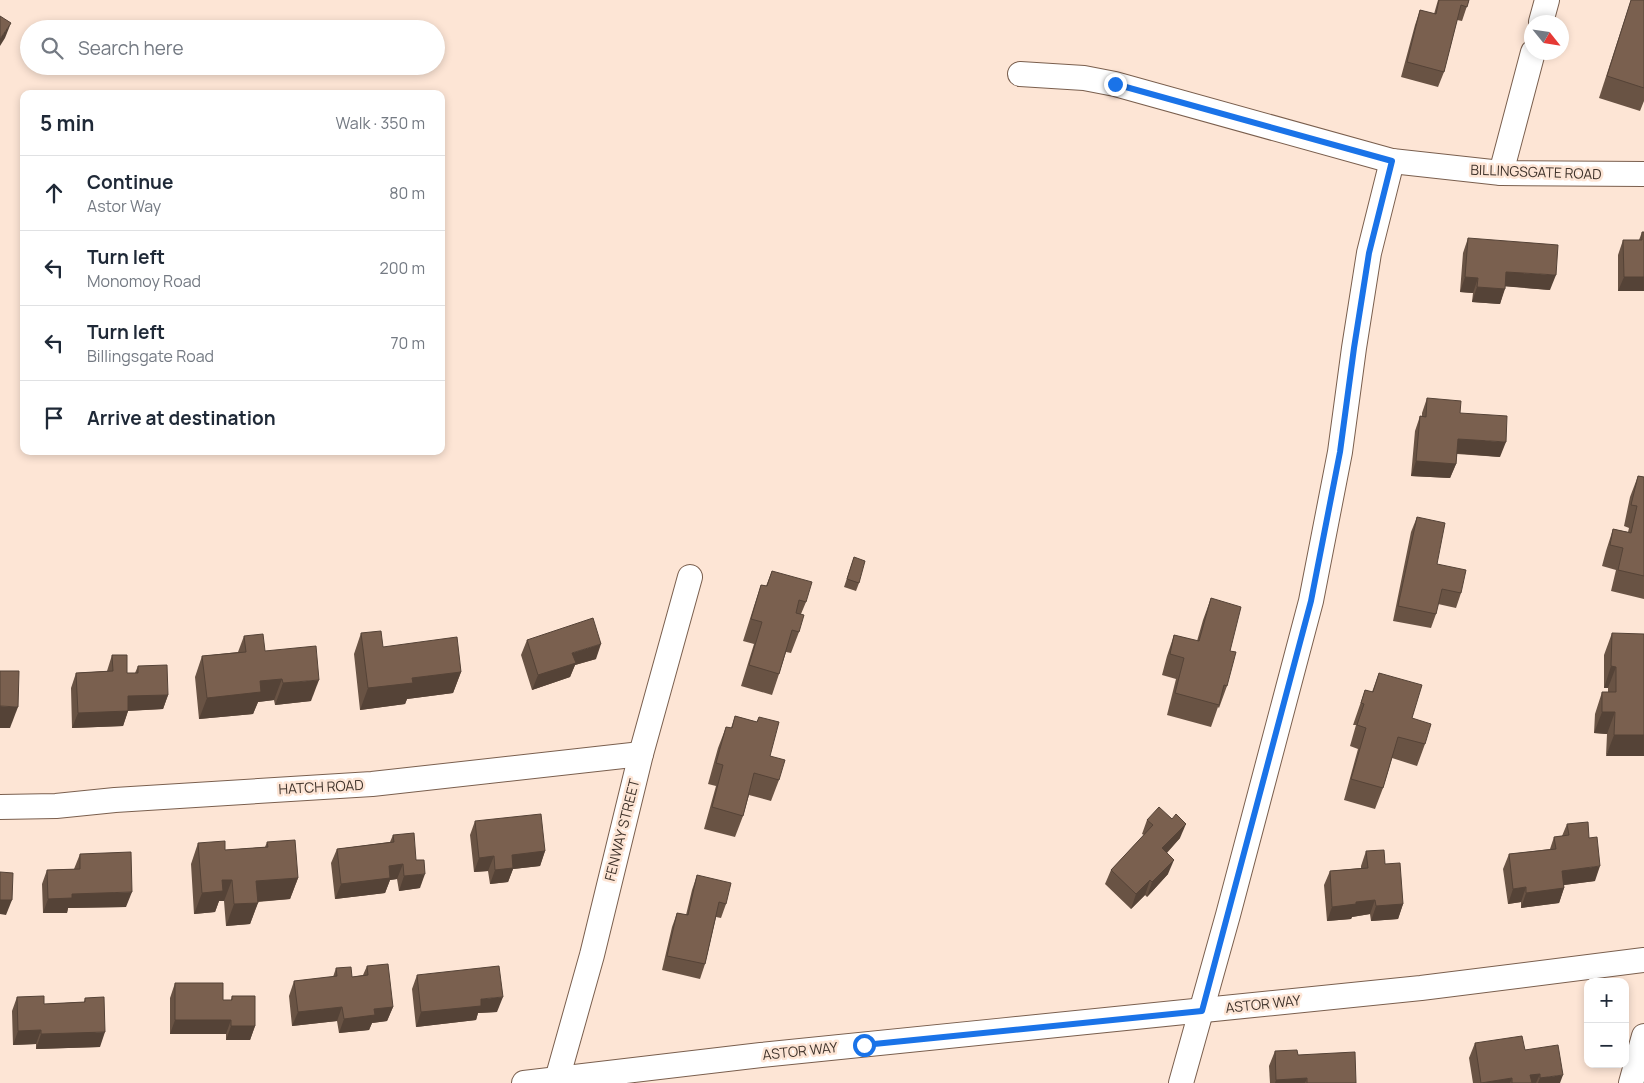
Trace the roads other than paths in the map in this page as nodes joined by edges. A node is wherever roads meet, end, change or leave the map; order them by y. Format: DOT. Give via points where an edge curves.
graph roads {
  1 [pos="1547,0"];
  2 [pos="1543,15"];
  3 [pos="1531,60"];
  4 [pos="1020,74"];
  5 [pos="1392,161"];
  6 [pos="1501,173"];
  7 [pos="1644,174"];
  8 [pos="690,577"];
  9 [pos="640,754"];
  10 [pos="0,807"];
  11 [pos="1644,960"];
  12 [pos="1202,1011"];
  13 [pos="1644,1036"];
  14 [pos="556,1081"];
  15 [pos="524,1083"];
  16 [pos="1181,1083"];
  17 [pos="1630,1083"];
  1 -- 2 [label="street"];
  3 -- 6 [label="street"];
  4 -- 5 [label="street, BILLINGSGATE ROAD" via="1084,78 1115,84"];
  5 -- 6 [label="street, BILLINGSGATE ROAD"];
  5 -- 12 [label="street" via="1369,253 1340,452 1311,601"];
  6 -- 7 [label="street, BILLINGSGATE ROAD"];
  8 -- 9 [label="street, FENWAY STREET"];
  9 -- 10 [label="street, HATCH ROAD" via="372,784"];
  9 -- 14 [label="street, FENWAY STREET" via="592,955"];
  11 -- 12 [label="street, ASTOR WAY"];
  12 -- 14 [label="street, ASTOR WAY" via="761,1055"];
  12 -- 16 [label="street"];
  13 -- 17 [label="street"];
  14 -- 15 [label="street, ASTOR WAY"];
}
